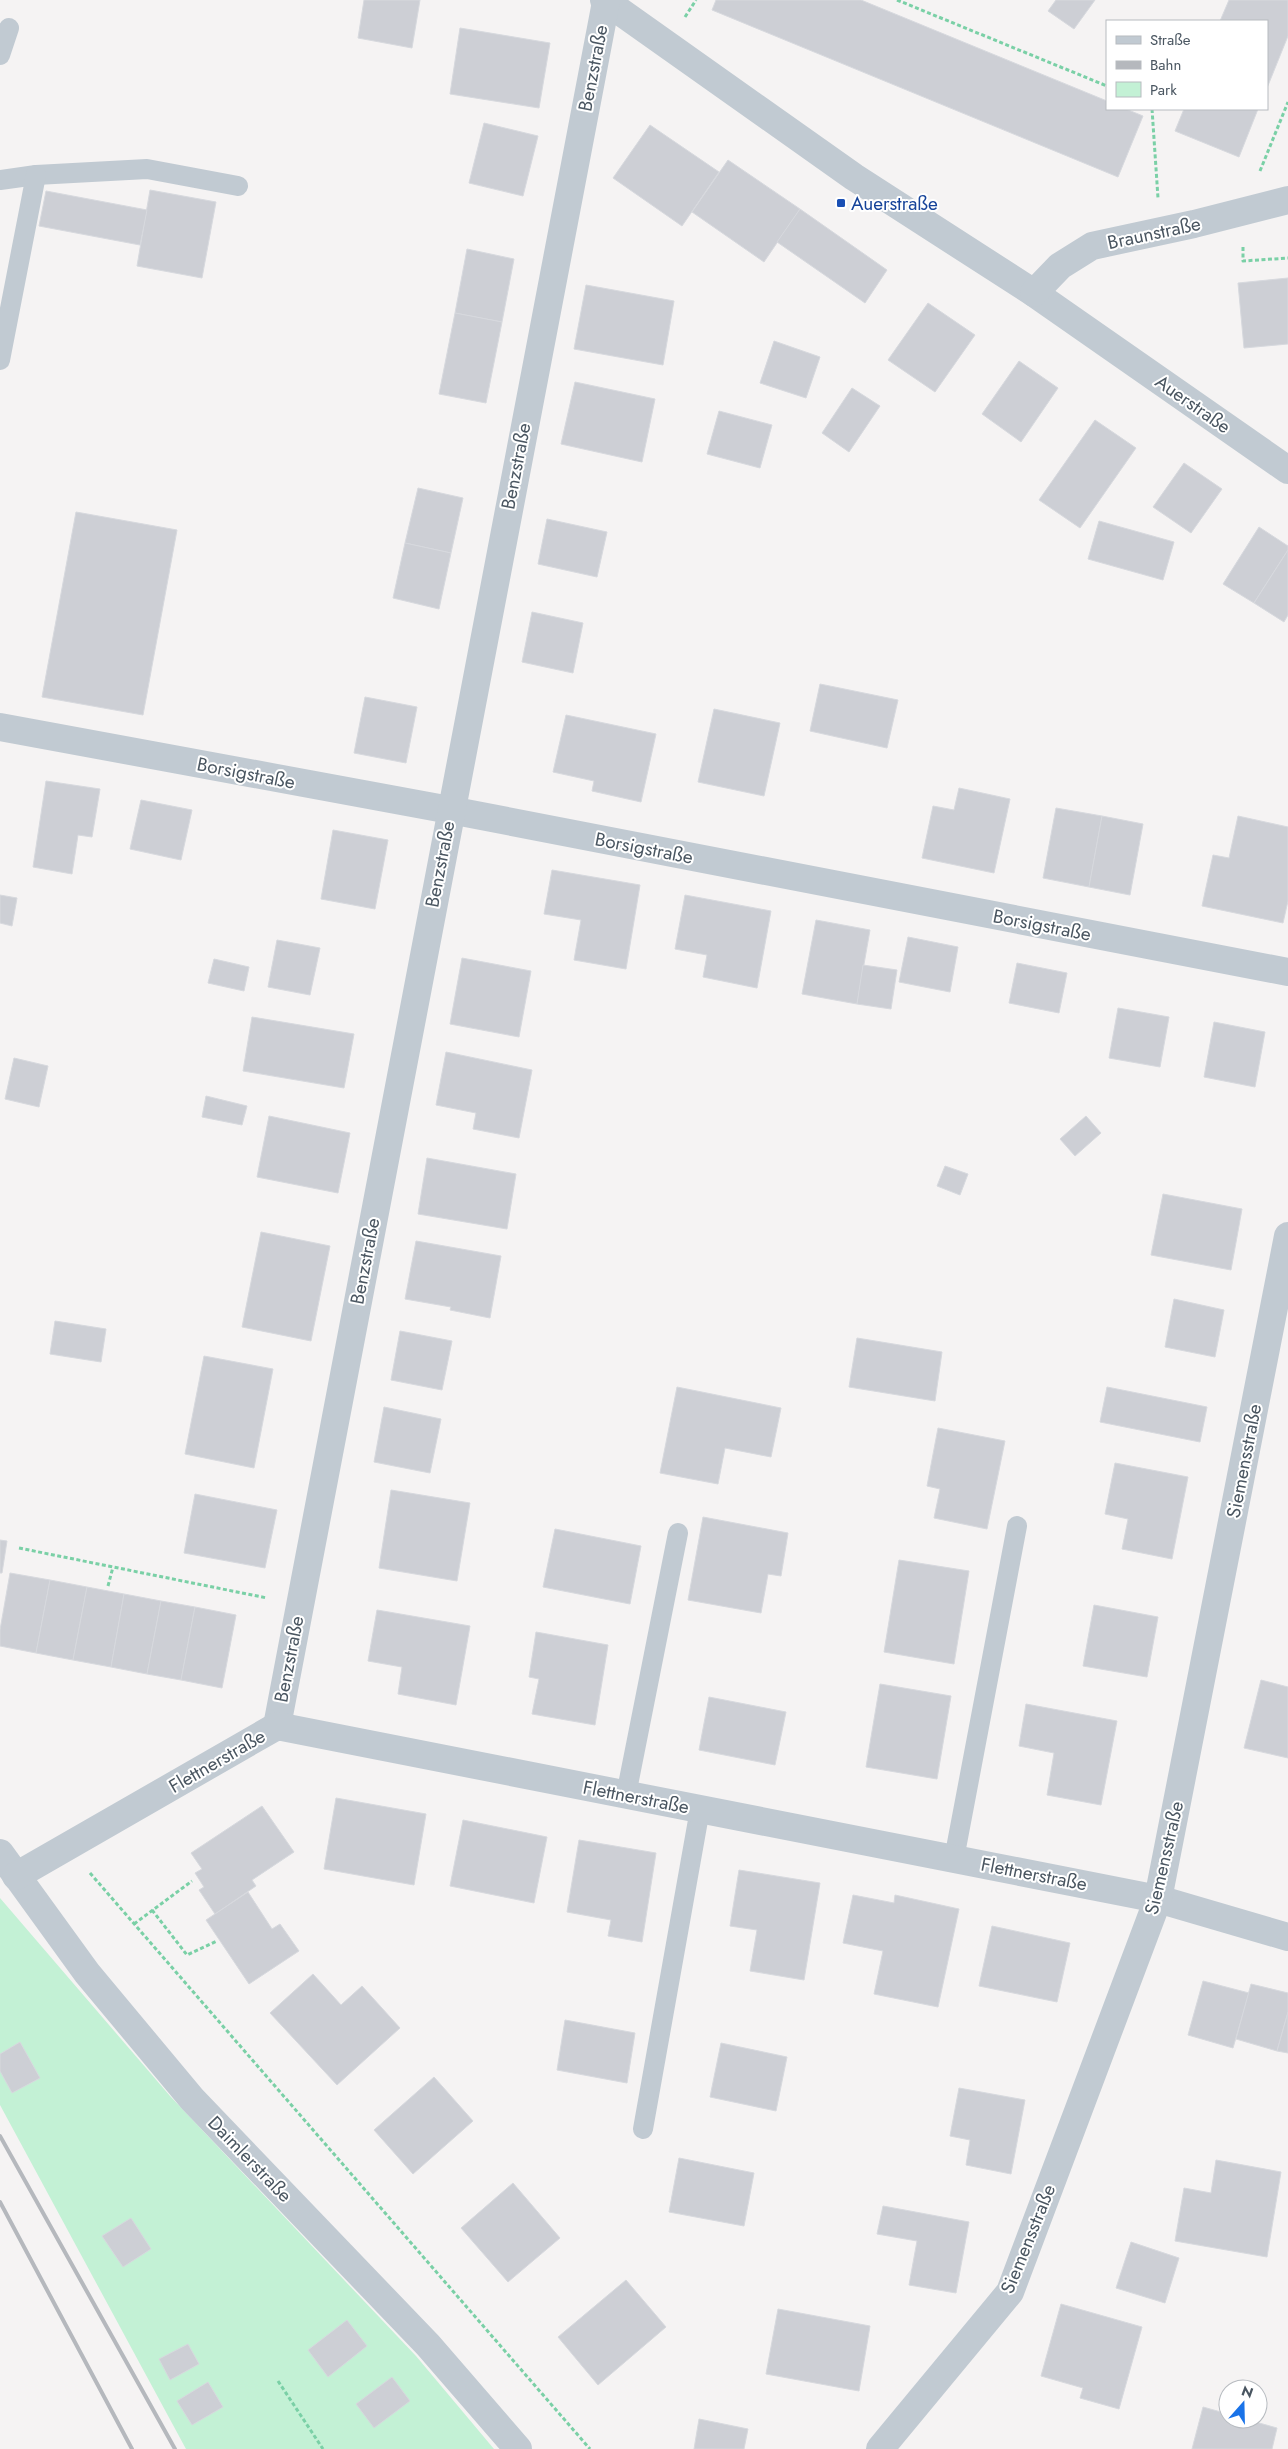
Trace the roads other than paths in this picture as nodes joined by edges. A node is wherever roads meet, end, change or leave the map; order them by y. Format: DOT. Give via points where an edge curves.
graph roads {
  1 [pos="605,1"];
  2 [pos="9,28"];
  3 [pos="0,55"];
  4 [pos="36,175"];
  5 [pos="0,180"];
  6 [pos="238,186"];
  7 [pos="1288,200"];
  8 [pos="1034,293"];
  9 [pos="0,360"];
  10 [pos="1288,470"];
  11 [pos="0,727"];
  12 [pos="450,810"];
  13 [pos="1288,972"];
  14 [pos="1288,1236"];
  15 [pos="1017,1526"];
  16 [pos="678,1533"];
  17 [pos="277,1726"];
  18 [pos="626,1795"];
  19 [pos="700,1809"];
  20 [pos="0,1854"];
  21 [pos="954,1859"];
  22 [pos="16,1876"];
  23 [pos="1158,1899"];
  24 [pos="1288,1937"];
  25 [pos="643,2129"];
  26 [pos="883,2448"];
  27 [pos="518,2449"];
  1 -- 8 [label="street, Auerstraße" via="854,177"];
  1 -- 12 [label="street, Benzstraße"];
  2 -- 3 [label="lane"];
  4 -- 5 [label="lane"];
  4 -- 6 [label="lane" via="147,169"];
  4 -- 9 [label="lane"];
  7 -- 8 [label="street, Braunstraße" via="1092,246 1060,266"];
  8 -- 10 [label="street, Auerstraße"];
  11 -- 12 [label="street, Borsigstraße"];
  12 -- 13 [label="street, Borsigstraße"];
  12 -- 17 [label="street, Benzstraße"];
  14 -- 23 [label="street, Siemensstraße"];
  15 -- 21 [label="lane"];
  16 -- 18 [label="lane"];
  17 -- 18 [label="street, Flettnerstraße"];
  17 -- 22 [label="street, Flettnerstraße"];
  18 -- 19 [label="street, Flettnerstraße"];
  19 -- 21 [label="street, Flettnerstraße"];
  19 -- 25 [label="lane"];
  20 -- 22 [label="street, Daimlerstraße"];
  21 -- 23 [label="street, Flettnerstraße"];
  22 -- 27 [label="street, Daimlerstraße" via="87,1973 192,2099 428,2345"];
  23 -- 24 [label="street, Flettnerstraße"];
  23 -- 26 [label="street, Siemensstraße" via="1010,2292"];
}
